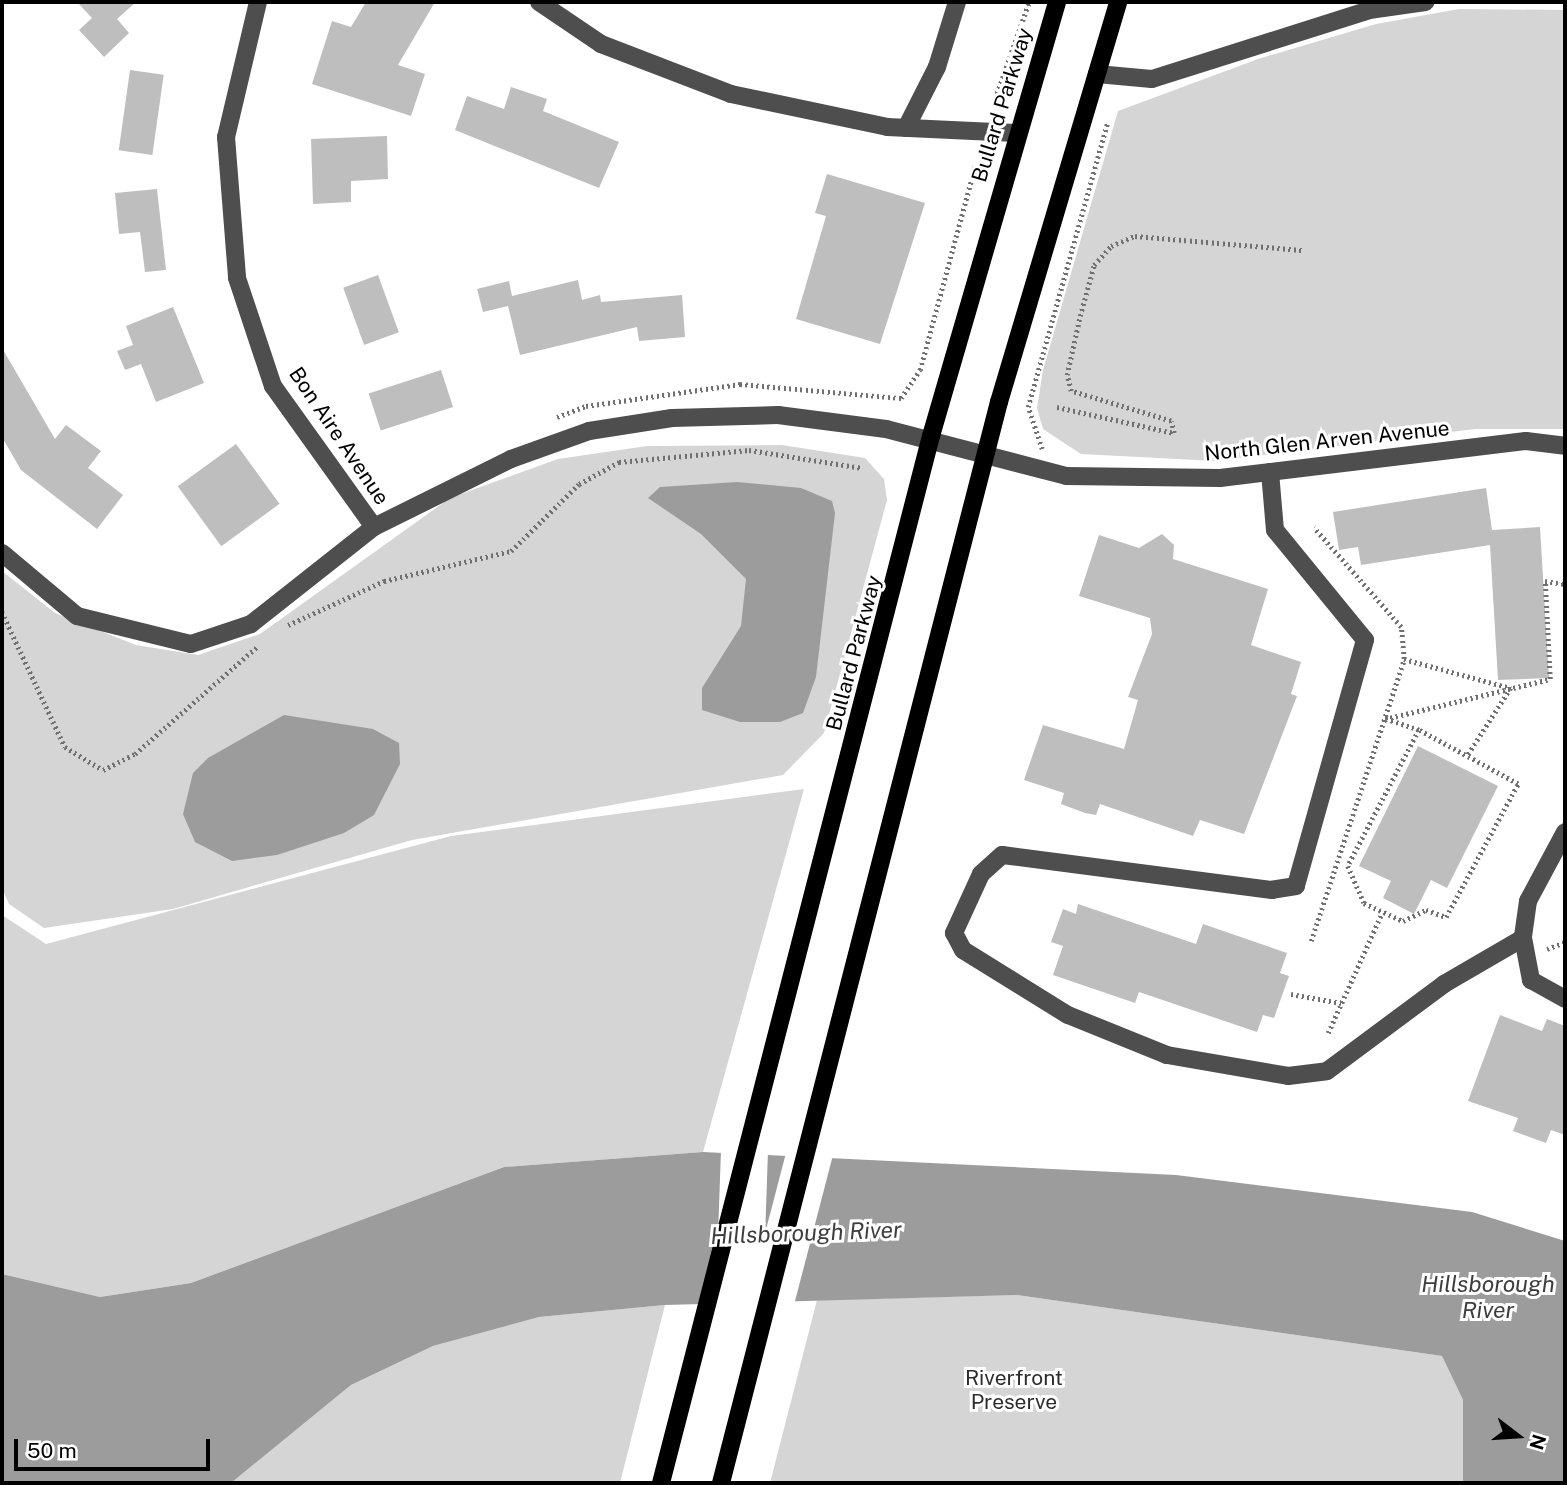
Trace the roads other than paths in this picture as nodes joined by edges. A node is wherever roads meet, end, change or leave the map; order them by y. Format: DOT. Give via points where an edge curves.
graph roads {
  1 [pos="258,2"];
  2 [pos="539,2"];
  3 [pos="957,2"];
  4 [pos="1057,2"];
  5 [pos="1118,2"];
  6 [pos="1425,2"];
  7 [pos="1097,74"];
  8 [pos="906,128"];
  9 [pos="1016,133"];
  10 [pos="931,436"];
  11 [pos="1565,446"];
  12 [pos="987,453"];
  13 [pos="1270,472"];
  14 [pos="374,527"];
  15 [pos="2,553"];
  16 [pos="1565,832"];
  17 [pos="1523,938"];
  18 [pos="1565,999"];
  19 [pos="661,1483"];
  20 [pos="721,1483"];
  1 -- 14 [label="street, Bon Aire Avenue" via="226,137 237,278 273,386"];
  2 -- 8 [label="street" via="601,44 732,94"];
  3 -- 8 [label="street" via="937,66"];
  4 -- 9 [label="main road, Bullard Parkway"];
  5 -- 7 [label="main road"];
  6 -- 7 [label="street" via="1369,10 1152,79"];
  7 -- 12 [label="main road"];
  8 -- 9 [label="street"];
  9 -- 10 [label="main road, Bullard Parkway"];
  10 -- 12 [label="street, North Glen Arven Avenue"];
  10 -- 14 [label="street, North Glen Arven Avenue" via="778,415 672,418 603,428 511,459"];
  10 -- 19 [label="main road, Bullard Parkway"];
  11 -- 13 [label="street, North Glen Arven Avenue" via="1526,441"];
  12 -- 13 [label="street, North Glen Arven Avenue" via="1066,476 1220,478"];
  12 -- 20 [label="main road"];
  13 -- 17 [label="street" via="1275,530 1365,640 1296,886 1272,890 1002,855 981,874 954,933 958,941 1023,989 1080,1020 1167,1055 1288,1076 1327,1071 1444,984"];
  14 -- 15 [label="street, North Glen Arven Avenue" via="251,624 191,644 78,617"];
  16 -- 17 [label="street" via="1528,901"];
  17 -- 18 [label="street" via="1531,980"];
}
